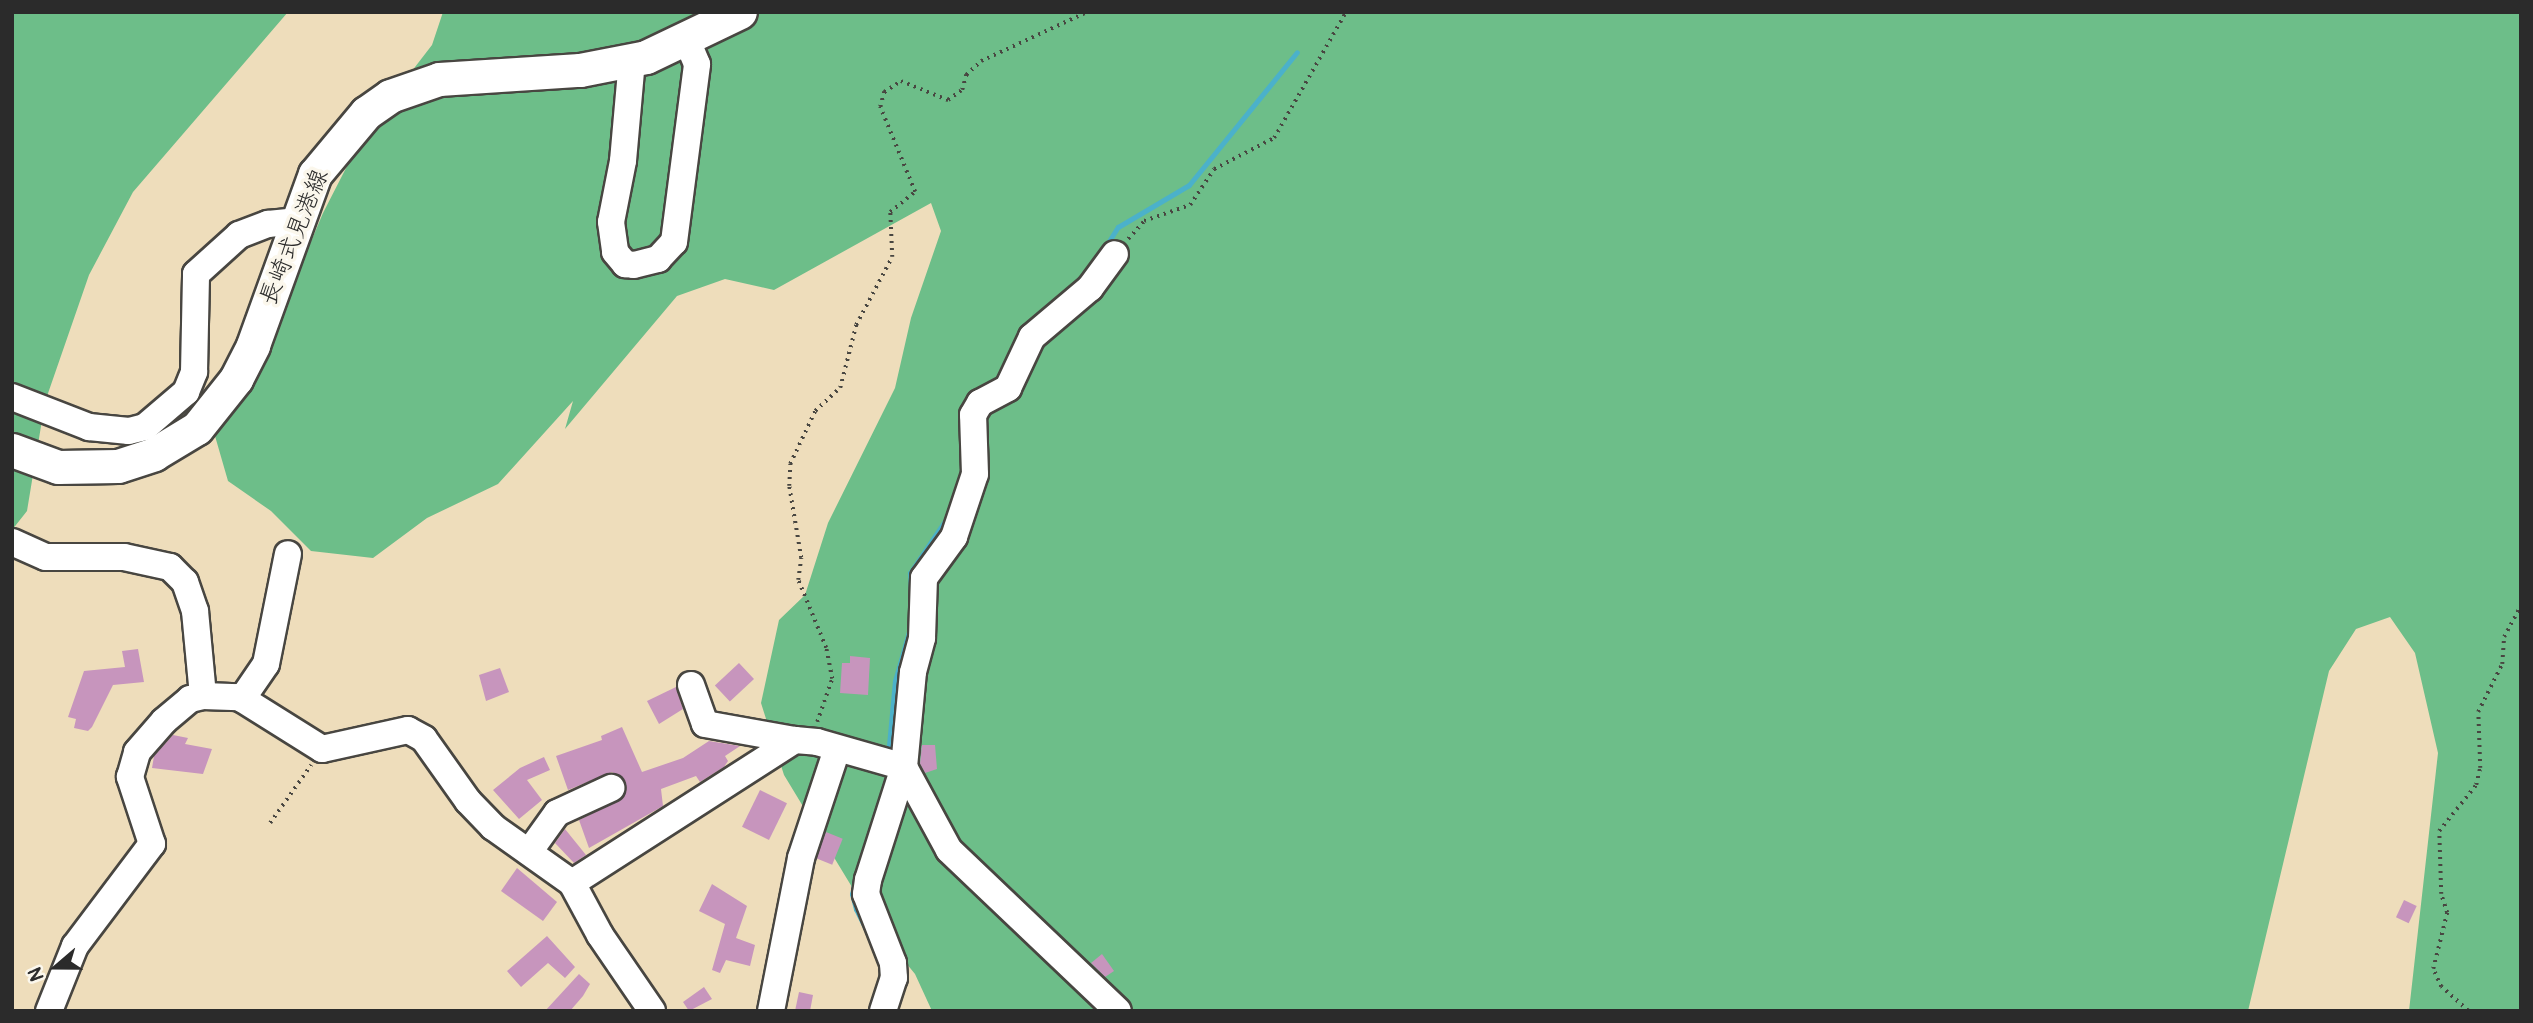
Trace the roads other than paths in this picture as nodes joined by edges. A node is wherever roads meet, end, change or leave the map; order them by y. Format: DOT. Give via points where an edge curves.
graph roads {
  1 [pos="740,12"];
  2 [pos="687,40"];
  3 [pos="632,60"];
  4 [pos="296,221"];
  5 [pos="1115,254"];
  6 [pos="12,397"];
  7 [pos="12,450"];
  8 [pos="12,542"];
  9 [pos="288,554"];
  10 [pos="691,685"];
  11 [pos="204,696"];
  12 [pos="242,699"];
  13 [pos="802,740"];
  14 [pos="837,749"];
  15 [pos="895,764"];
  16 [pos="611,788"];
  17 [pos="529,852"];
  18 [pos="572,883"];
  19 [pos="49,1011"];
  20 [pos="652,1011"];
  21 [pos="771,1011"];
  22 [pos="883,1011"];
  23 [pos="1118,1011"];
  1 -- 2 [label="main road, 長崎式見港線"];
  2 -- 3 [label="main road, 長崎式見港線"];
  2 -- 3 [label="street" via="697,64 674,242 658,259 634,265 625,264 615,252 611,222 623,161"];
  3 -- 4 [label="main road, 長崎式見港線" via="580,71 439,79 390,96 339,141 315,174"];
  4 -- 6 [label="street" via="268,224 239,235 196,274 194,372 186,392 145,427 129,431 89,426"];
  4 -- 7 [label="main road, 長崎式見港線" via="253,345 236,379 197,428 154,454 118,466 58,467"];
  5 -- 15 [label="street" via="1090,288 1032,337 1008,388 980,403 973,415 977,447 966,504 954,537 924,578 922,638"];
  8 -- 11 [label="street" via="46,557 124,557 170,567 185,582 195,611"];
  9 -- 12 [label="street" via="269,655"];
  10 -- 13 [label="street" via="705,724"];
  11 -- 12 [label="street"];
  11 -- 19 [label="street" via="190,699 137,752 130,777 152,844 75,946"];
  12 -- 17 [label="street" via="322,749 408,730 432,747 468,801"];
  13 -- 14 [label="street"];
  13 -- 18 [label="street"];
  14 -- 15 [label="street"];
  14 -- 21 [label="street" via="801,858"];
  15 -- 22 [label="street" via="866,894 893,963 894,978"];
  15 -- 23 [label="street" via="949,850"];
  16 -- 17 [label="street" via="557,813"];
  17 -- 18 [label="street"];
  18 -- 20 [label="street" via="600,935"];
}
